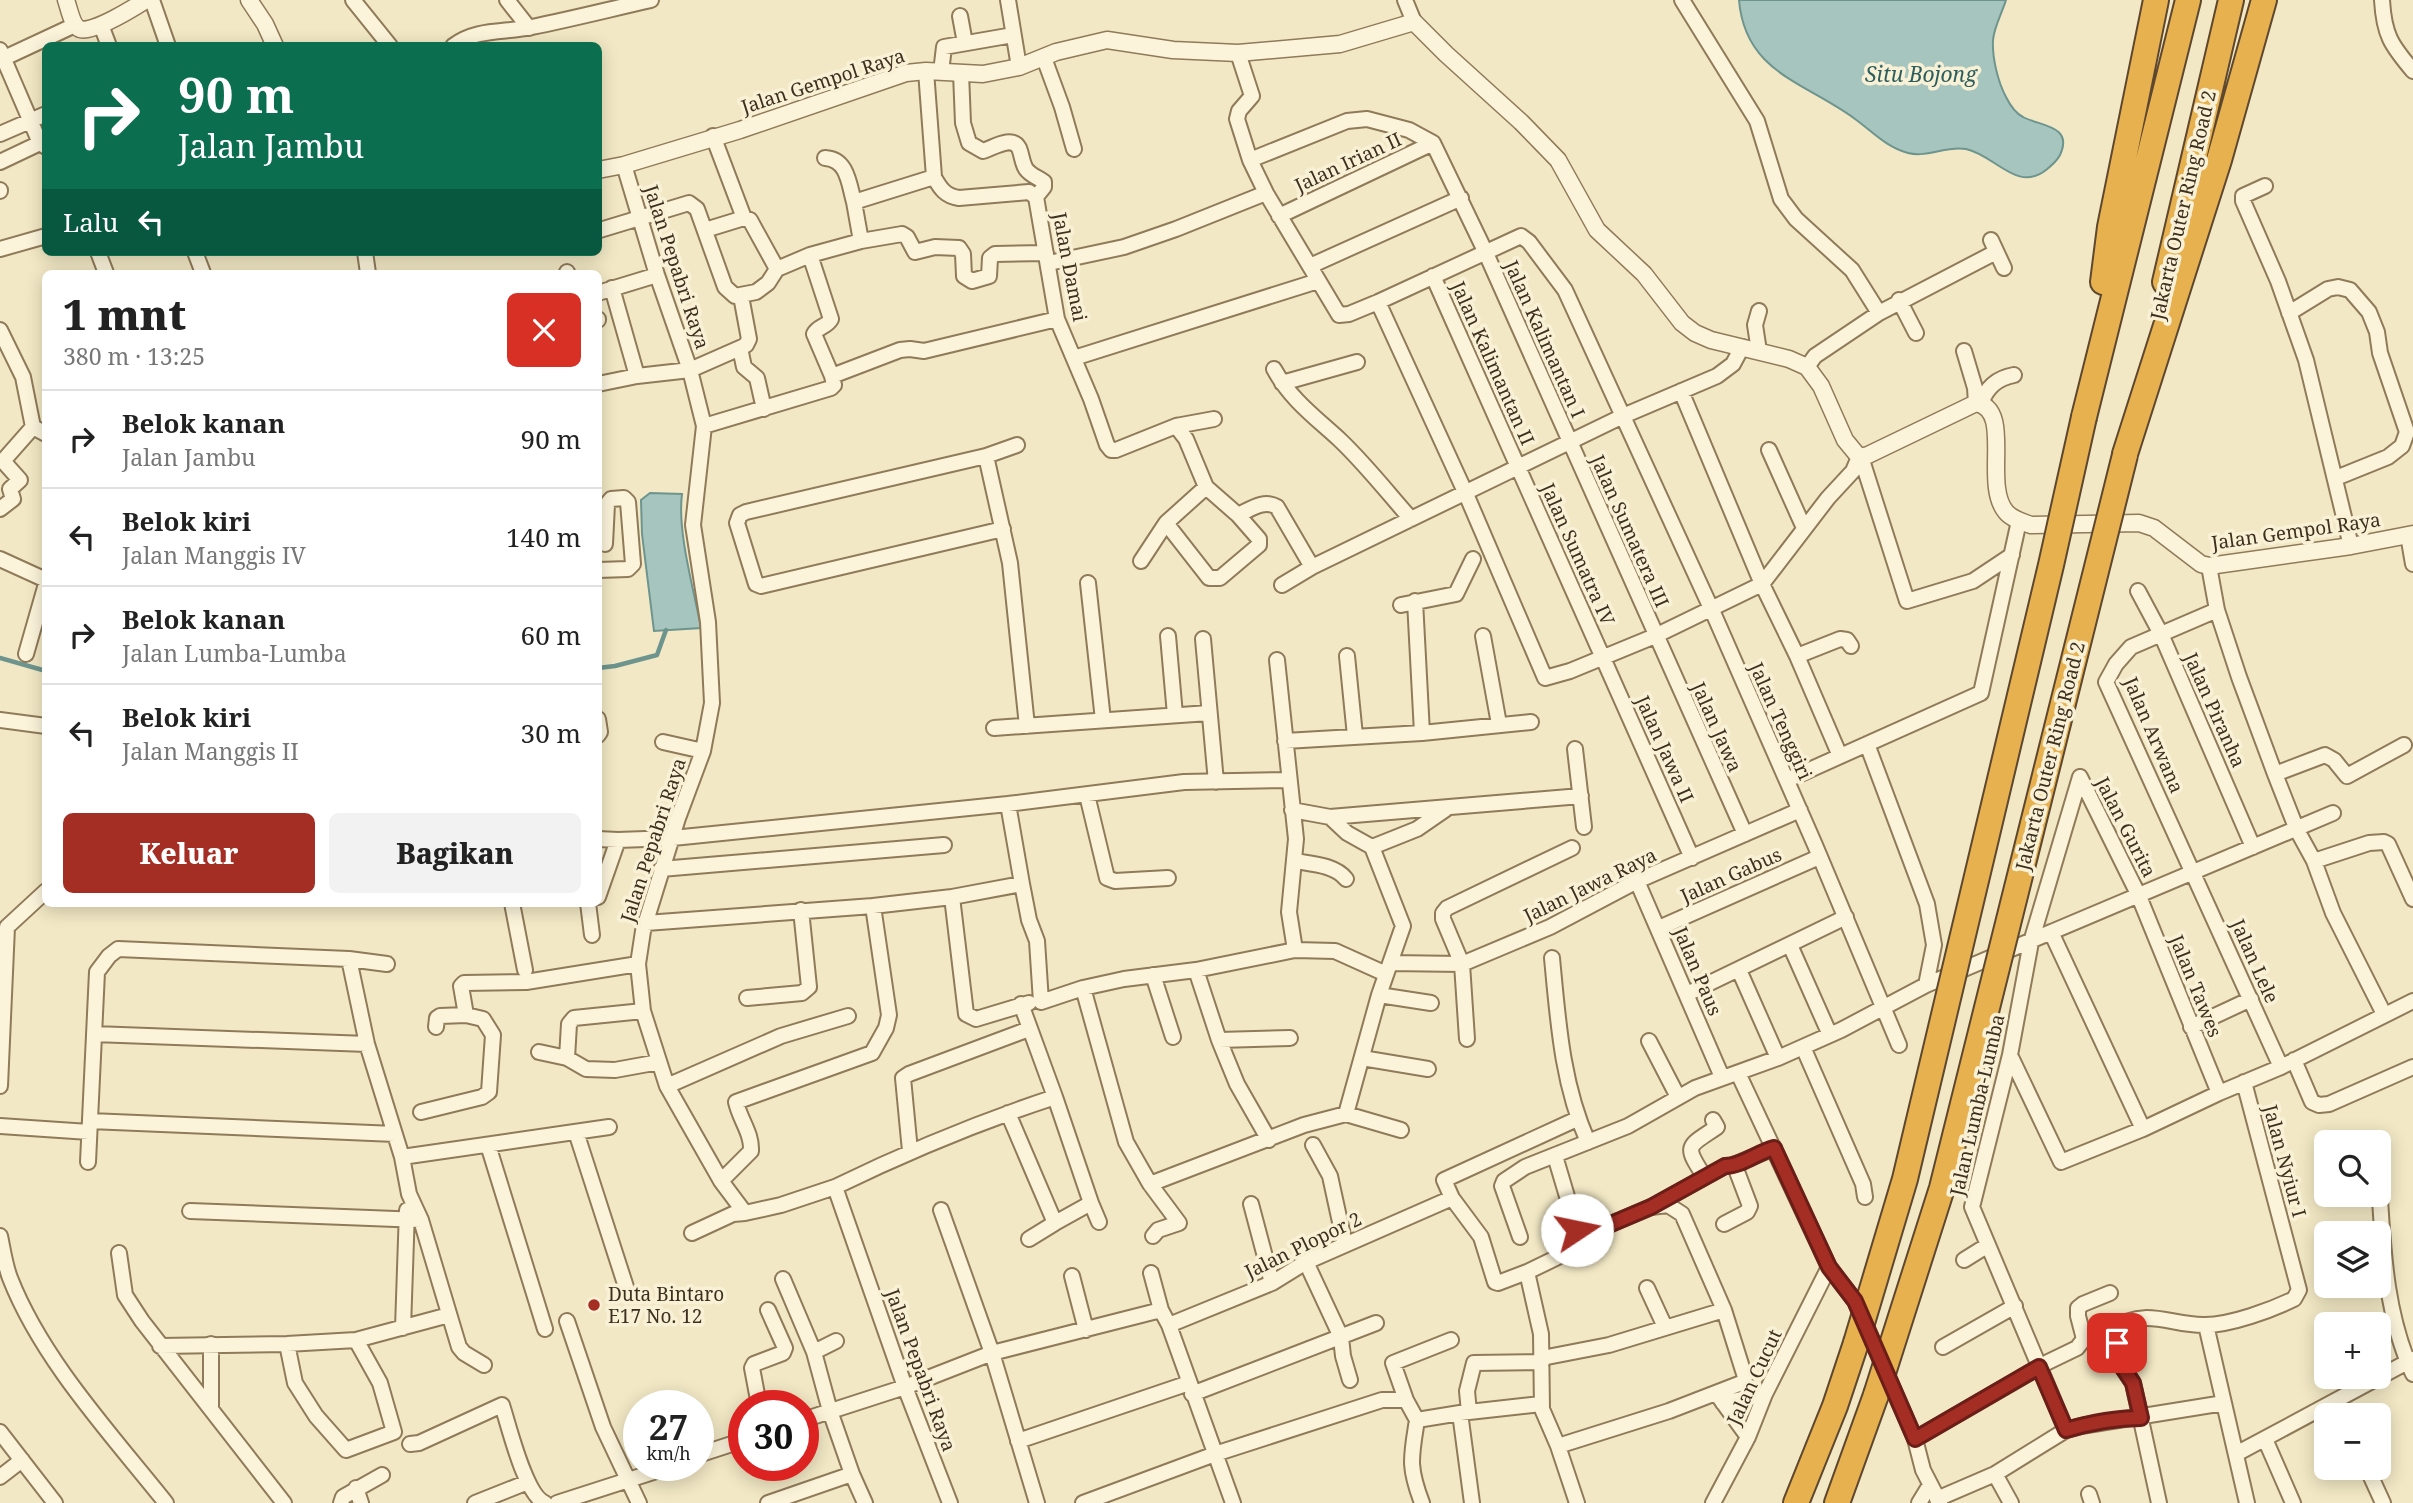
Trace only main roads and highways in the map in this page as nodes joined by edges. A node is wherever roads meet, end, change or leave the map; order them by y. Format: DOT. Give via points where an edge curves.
graph roads {
  1 [pos="2156,0"];
  2 [pos="2188,0"];
  3 [pos="2231,0"];
  4 [pos="2264,0"];
  5 [pos="2092,380"];
  6 [pos="2125,455"];
  7 [pos="1796,1503"];
  8 [pos="1837,1503"];
  1 -- 5 [label="highway" via="2110,227"];
  2 -- 5 [label="highway"];
  3 -- 6 [label="highway, Jakarta Outer Ring Road 2"];
  4 -- 6 [label="highway" via="2219,160"];
  5 -- 7 [label="highway, bridge" via="1905,1179 1835,1406"];
  6 -- 8 [label="highway, Jakarta Outer Ring Road 2, bridge" via="1942,1188"];
}
